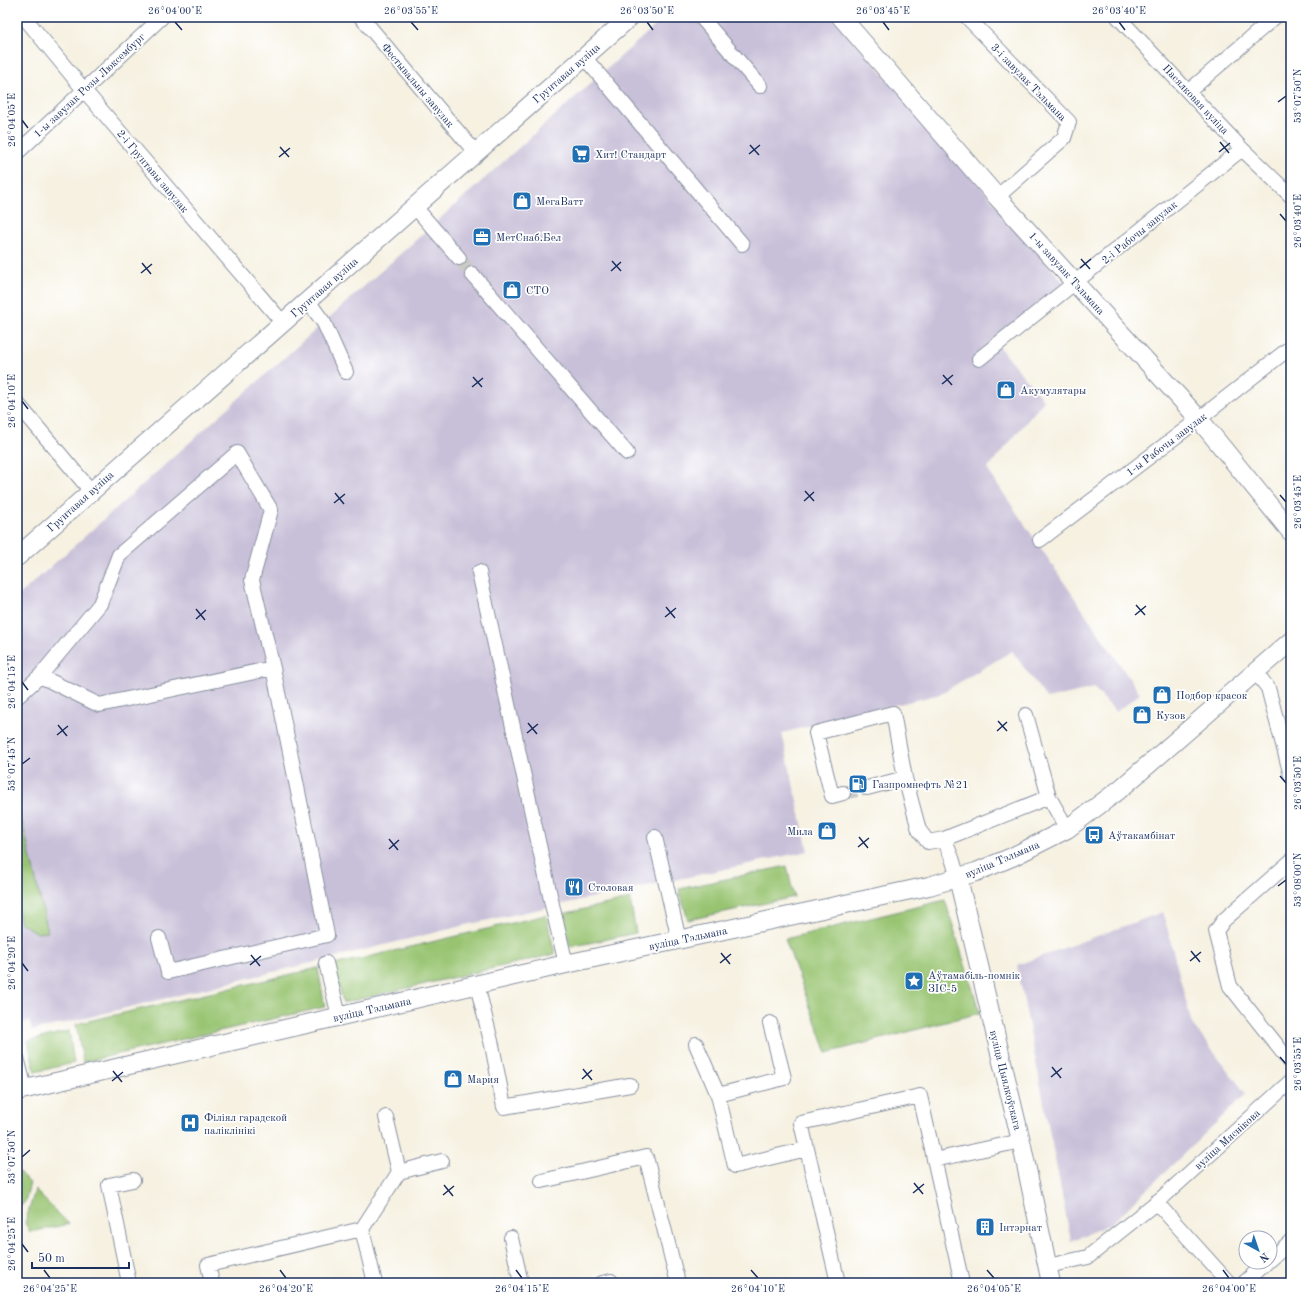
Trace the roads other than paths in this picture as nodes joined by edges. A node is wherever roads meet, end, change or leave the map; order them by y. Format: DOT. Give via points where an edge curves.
graph roads {
  1 [pos="24,17"];
  2 [pos="162,17"];
  3 [pos="361,17"];
  4 [pos="630,17"];
  5 [pos="701,17"];
  6 [pos="841,17"];
  7 [pos="967,17"];
  8 [pos="1118,17"];
  9 [pos="1275,17"];
  10 [pos="584,57"];
  11 [pos="760,86"];
  12 [pos="84,90"];
  13 [pos="1189,91"];
  14 [pos="1242,148"];
  15 [pos="17,153"];
  16 [pos="476,153"];
  17 [pos="1291,195"];
  18 [pos="997,196"];
  19 [pos="415,207"];
  20 [pos="742,244"];
  21 [pos="459,258"];
  22 [pos="472,274"];
  23 [pos="1076,282"];
  24 [pos="308,301"];
  25 [pos="283,323"];
  26 [pos="1291,346"];
  27 [pos="979,359"];
  28 [pos="346,372"];
  29 [pos="17,402"];
  30 [pos="1199,419"];
  31 [pos="627,453"];
  32 [pos="91,491"];
  33 [pos="1291,532"];
  34 [pos="1040,540"];
  35 [pos="17,557"];
  36 [pos="479,572"];
  37 [pos="1291,641"];
  38 [pos="273,668"];
  39 [pos="1255,672"];
  40 [pos="40,676"];
  41 [pos="17,697"];
  42 [pos="1026,715"];
  43 [pos="1291,775"];
  44 [pos="906,778"];
  45 [pos="867,788"];
  46 [pos="843,793"];
  47 [pos="1049,797"];
  48 [pos="1067,829"];
  49 [pos="655,837"];
  50 [pos="944,838"];
  51 [pos="1291,862"];
  52 [pos="958,878"];
  53 [pos="159,938"];
  54 [pos="679,940"];
  55 [pos="326,963"];
  56 [pos="566,964"];
  57 [pos="478,985"];
  58 [pos="339,1016"];
  59 [pos="770,1023"];
  60 [pos="696,1044"];
  61 [pos="17,1058"];
  62 [pos="1291,1063"];
  63 [pos="1291,1081"];
  64 [pos="630,1085"];
  65 [pos="21,1090"];
  66 [pos="718,1095"];
  67 [pos="386,1117"];
  68 [pos="1021,1141"];
  69 [pos="807,1149"];
  70 [pos="934,1160"];
  71 [pos="442,1161"];
  72 [pos="399,1172"];
  73 [pos="134,1180"];
  74 [pos="542,1181"];
  75 [pos="1160,1199"];
  76 [pos="362,1229"];
  77 [pos="511,1238"];
  78 [pos="1291,1241"];
  79 [pos="1278,1253"];
  80 [pos="1258,1270"];
  81 [pos="1052,1277"];
  82 [pos="129,1283"];
  83 [pos="212,1283"];
  84 [pos="375,1283"];
  85 [pos="521,1283"];
  86 [pos="602,1283"];
  87 [pos="611,1283"];
  88 [pos="678,1283"];
  89 [pos="838,1283"];
  90 [pos="962,1283"];
  91 [pos="1229,1283"];
  92 [pos="1244,1283"];
  1 -- 12 [label="street, 2-і Грунтавы завулак"];
  2 -- 12 [label="street, 1-ы завулак Розы Люксембург"];
  3 -- 16 [label="street, Фестывальны завулак"];
  4 -- 10 [label="main road, Грунтавая вуліца"];
  5 -- 11 [label="street"];
  6 -- 18 [label="main road, 1-ы завулак Тэльмана"];
  7 -- 18 [label="street, 3-і завулак Тэльмана" via="1068,122 1064,138"];
  8 -- 13 [label="street, Пасялковая вуліца"];
  9 -- 13 [label="street"];
  10 -- 16 [label="main road, Грунтавая вуліца"];
  10 -- 20 [label="street"];
  12 -- 15 [label="street, 1-ы завулак Розы Люксембург"];
  12 -- 25 [label="street, 2-і Грунтавы завулак"];
  13 -- 14 [label="street, Пасялковая вуліца"];
  14 -- 17 [label="street, Пасялковая вуліца"];
  14 -- 23 [label="street, 2-і Рабочы завулак"];
  16 -- 19 [label="main road, Грунтавая вуліца"];
  18 -- 23 [label="main road, 1-ы завулак Тэльмана"];
  19 -- 21 [label="street"];
  19 -- 24 [label="main road, Грунтавая вуліца"];
  22 -- 31 [label="street"];
  23 -- 27 [label="street, 2-і Рабочы завулак"];
  23 -- 30 [label="main road, 1-ы завулак Тэльмана"];
  24 -- 25 [label="main road, Грунтавая вуліца"];
  24 -- 28 [label="street" via="324,323"];
  25 -- 32 [label="main road, Грунтавая вуліца"];
  26 -- 30 [label="street, 1-ы Рабочы завулак"];
  29 -- 32 [label="street"];
  30 -- 33 [label="main road, 1-ы завулак Тэльмана"];
  30 -- 34 [label="street, 1-ы Рабочы завулак"];
  32 -- 35 [label="main road, Грунтавая вуліца"];
  36 -- 56 [label="street"];
  37 -- 39 [label="main road, вуліца Тэльмана"];
  38 -- 40 [label="street" via="99,705"];
  38 -- 40 [label="street" via="252,580 271,510 236,453 119,555 100,604"];
  38 -- 53 [label="street" via="327,935 168,972"];
  39 -- 43 [label="street" via="1268,688"];
  39 -- 48 [label="main road, вуліца Тэльмана" via="1120,790"];
  40 -- 41 [label="street"];
  42 -- 47 [label="street"];
  44 -- 45 [label="street"];
  44 -- 46 [label="street" via="893,713 816,733 832,796"];
  44 -- 50 [label="street" via="919,830 928,842"];
  47 -- 48 [label="street"];
  47 -- 50 [label="street"];
  48 -- 52 [label="main road, вуліца Тэльмана" via="1012,857"];
  49 -- 54 [label="street"];
  50 -- 52 [label="street"];
  51 -- 62 [label="street" via="1224,920 1216,931 1230,986"];
  52 -- 54 [label="main road, вуліца Тэльмана"];
  52 -- 68 [label="main road, вуліца Цыялкоўскага"];
  54 -- 56 [label="main road, вуліца Тэльмана"];
  55 -- 58 [label="street"];
  56 -- 57 [label="main road, вуліца Тэльмана"];
  57 -- 58 [label="main road, вуліца Тэльмана"];
  57 -- 64 [label="street" via="504,1108"];
  58 -- 65 [label="main road, вуліца Тэльмана"];
  59 -- 66 [label="street" via="784,1078"];
  60 -- 66 [label="street"];
  61 -- 65 [label="street"];
  63 -- 75 [label="street, вуліца Мяснікова"];
  66 -- 69 [label="street" via="735,1166"];
  67 -- 72 [label="street"];
  68 -- 70 [label="street"];
  68 -- 81 [label="main road, вуліца Цыялкоўскага"];
  69 -- 70 [label="street" via="801,1123 920,1096"];
  69 -- 89 [label="street"];
  70 -- 90 [label="street"];
  71 -- 72 [label="street"];
  72 -- 76 [label="street"];
  73 -- 82 [label="street" via="108,1185"];
  74 -- 88 [label="street" via="646,1157"];
  75 -- 81 [label="street, вуліца Мяснікова" via="1088,1256"];
  75 -- 91 [label="street"];
  76 -- 83 [label="street" via="208,1265"];
  76 -- 84 [label="street"];
  77 -- 85 [label="street"];
  78 -- 79 [label="street"];
  80 -- 92 [label="street"];
  86 -- 87 [label="street"];
}
